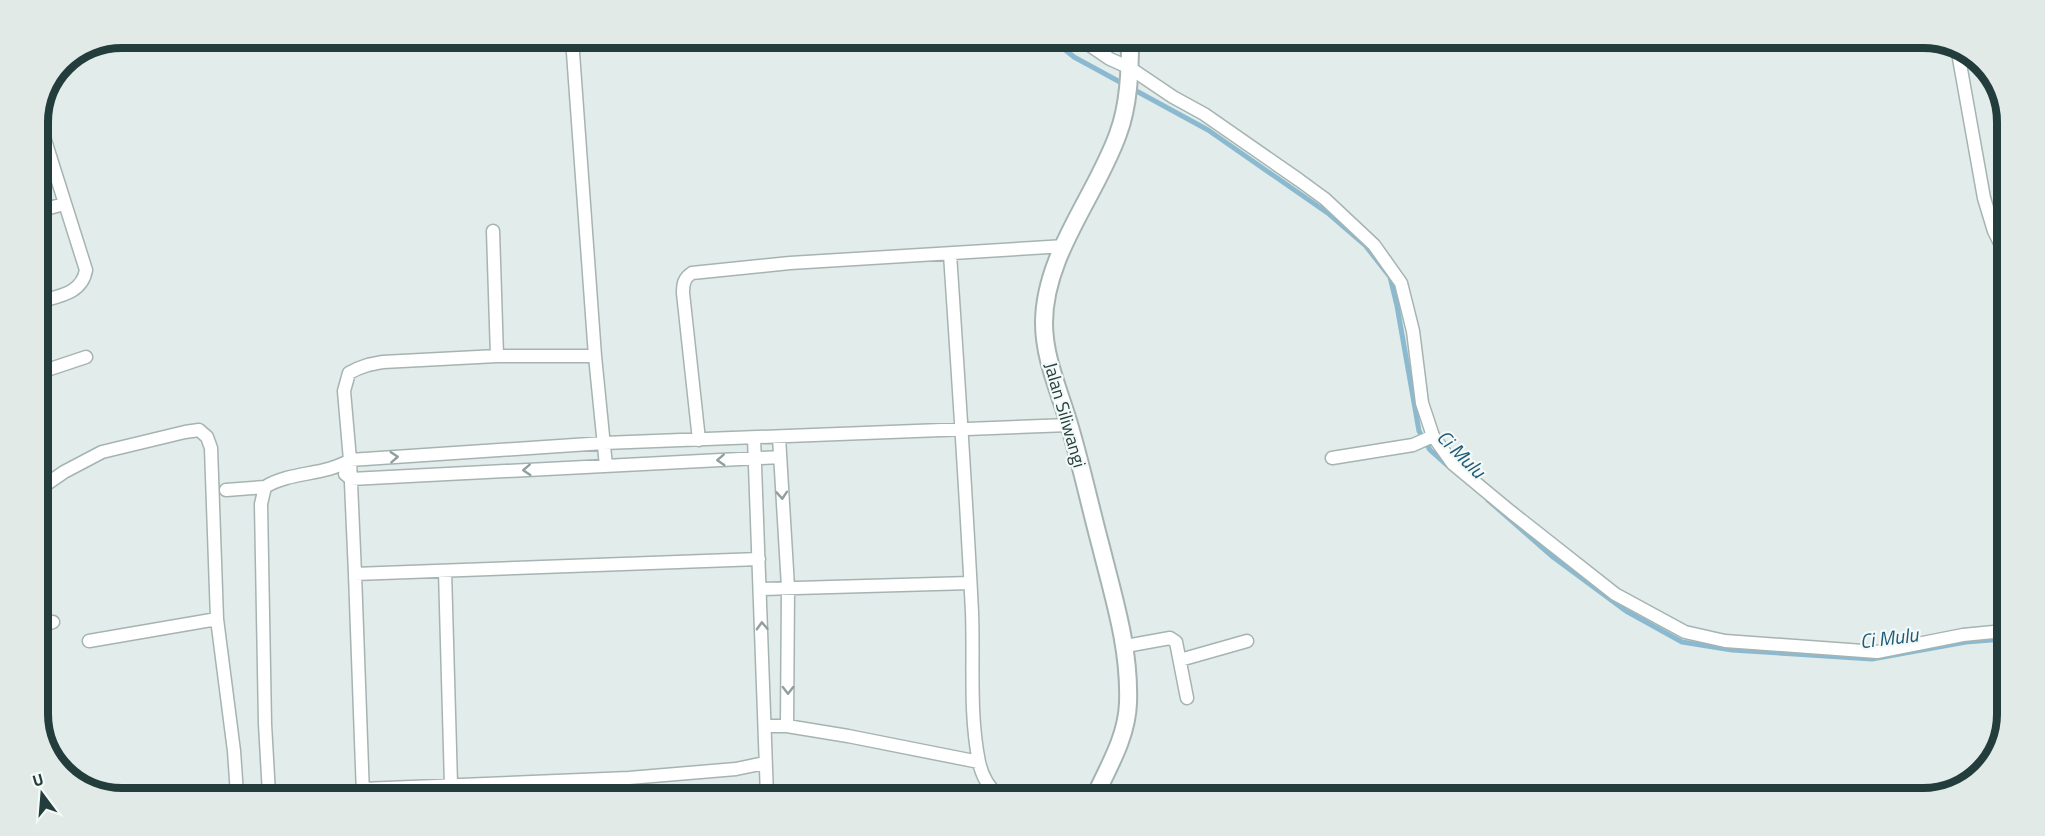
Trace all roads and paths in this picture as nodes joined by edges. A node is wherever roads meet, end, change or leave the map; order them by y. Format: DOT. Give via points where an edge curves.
graph roads {
  1 [pos="573,48"];
  2 [pos="1094,48"];
  3 [pos="1130,48"];
  4 [pos="1959,57"];
  5 [pos="1130,69"];
  6 [pos="48,151"];
  7 [pos="64,204"];
  8 [pos="48,208"];
  9 [pos="493,231"];
  10 [pos="1997,237"];
  11 [pos="1065,246"];
  12 [pos="950,254"];
  13 [pos="48,299"];
  14 [pos="497,356"];
  15 [pos="596,356"];
  16 [pos="86,357"];
  17 [pos="48,370"];
  18 [pos="1069,425"];
  19 [pos="962,430"];
  20 [pos="1432,436"];
  21 [pos="779,437"];
  22 [pos="754,438"];
  23 [pos="699,440"];
  24 [pos="604,443"];
  25 [pos="498,450"];
  26 [pos="780,457"];
  27 [pos="1332,458"];
  28 [pos="754,459"];
  29 [pos="350,460"];
  30 [pos="606,466"];
  31 [pos="338,467"];
  32 [pos="497,472"];
  33 [pos="351,479"];
  34 [pos="48,483"];
  35 [pos="265,488"];
  36 [pos="226,490"];
  37 [pos="759,559"];
  38 [pos="445,571"];
  39 [pos="355,574"];
  40 [pos="970,583"];
  41 [pos="788,587"];
  42 [pos="760,589"];
  43 [pos="217,619"];
  44 [pos="53,622"];
  45 [pos="48,624"];
  46 [pos="1997,632"];
  47 [pos="89,641"];
  48 [pos="1247,641"];
  49 [pos="1126,646"];
  50 [pos="1180,660"];
  51 [pos="1187,698"];
  52 [pos="765,726"];
  53 [pos="787,726"];
  54 [pos="979,762"];
  55 [pos="764,763"];
  56 [pos="451,785"];
  57 [pos="237,788"];
  58 [pos="269,788"];
  59 [pos="363,788"];
  60 [pos="413,788"];
  61 [pos="766,788"];
  62 [pos="990,788"];
  63 [pos="1099,788"];
  1 -- 15 [label="street"];
  2 -- 5 [label="street"];
  3 -- 5 [label="street, Jalan Siliwangi"];
  4 -- 10 [label="street" via="1984,198"];
  5 -- 11 [label="street, Jalan Siliwangi" via="1118,134"];
  5 -- 20 [label="street" via="1204,114 1299,180 1374,245 1401,283 1413,331 1422,403"];
  6 -- 7 [label="street"];
  7 -- 8 [label="street"];
  7 -- 13 [label="street" via="82,255 85,277 76,290"];
  9 -- 14 [label="street"];
  11 -- 12 [label="street"];
  11 -- 18 [label="street, Jalan Siliwangi" via="1049,283 1044,326 1050,366"];
  12 -- 19 [label="street"];
  12 -- 23 [label="street" via="790,263 687,276 682,293"];
  14 -- 15 [label="street"];
  14 -- 29 [label="street" via="383,362 349,373 344,392"];
  15 -- 24 [label="street"];
  16 -- 17 [label="street"];
  18 -- 19 [label="street"];
  18 -- 49 [label="street, Jalan Siliwangi"];
  19 -- 21 [label="street"];
  19 -- 40 [label="street"];
  20 -- 27 [label="street" via="1413,446"];
  20 -- 46 [label="street" via="1453,464 1555,548 1615,594 1684,632 1725,641 1868,652"];
  21 -- 22 [label="street"];
  21 -- 26 [label="street"];
  22 -- 23 [label="street"];
  22 -- 28 [label="street"];
  23 -- 24 [label="street"];
  24 -- 25 [label="street"];
  24 -- 30 [label="street"];
  29 -- 25 [label="street, one-way"];
  25 -- 32 [label="street"];
  26 -- 28 [label="street"];
  26 -- 41 [label="street, one-way"];
  28 -- 30 [label="street, one-way"];
  28 -- 37 [label="street"];
  29 -- 31 [label="street"];
  29 -- 33 [label="street"];
  30 -- 32 [label="street, one-way"];
  31 -- 33 [label="street"];
  31 -- 35 [label="street" via="280,478"];
  32 -- 33 [label="street"];
  33 -- 39 [label="street"];
  34 -- 43 [label="street" via="102,452 199,430 211,448"];
  35 -- 36 [label="street"];
  35 -- 58 [label="street" via="261,504"];
  37 -- 38 [label="street"];
  37 -- 42 [label="street"];
  38 -- 39 [label="street"];
  38 -- 56 [label="street"];
  39 -- 59 [label="street"];
  40 -- 41 [label="street"];
  40 -- 54 [label="street"];
  41 -- 42 [label="street"];
  41 -- 53 [label="street, one-way"];
  52 -- 42 [label="street, one-way"];
  43 -- 47 [label="street"];
  43 -- 57 [label="street"];
  44 -- 45 [label="street"];
  48 -- 50 [label="street"];
  49 -- 50 [label="street" via="1170,638 1176,642"];
  49 -- 63 [label="street, Jalan Siliwangi" via="1126,720"];
  50 -- 51 [label="street"];
  52 -- 53 [label="street"];
  52 -- 55 [label="street"];
  53 -- 54 [label="street"];
  54 -- 62 [label="street"];
  55 -- 56 [label="street" via="630,778"];
  55 -- 61 [label="street"];
  56 -- 60 [label="street"];
}
